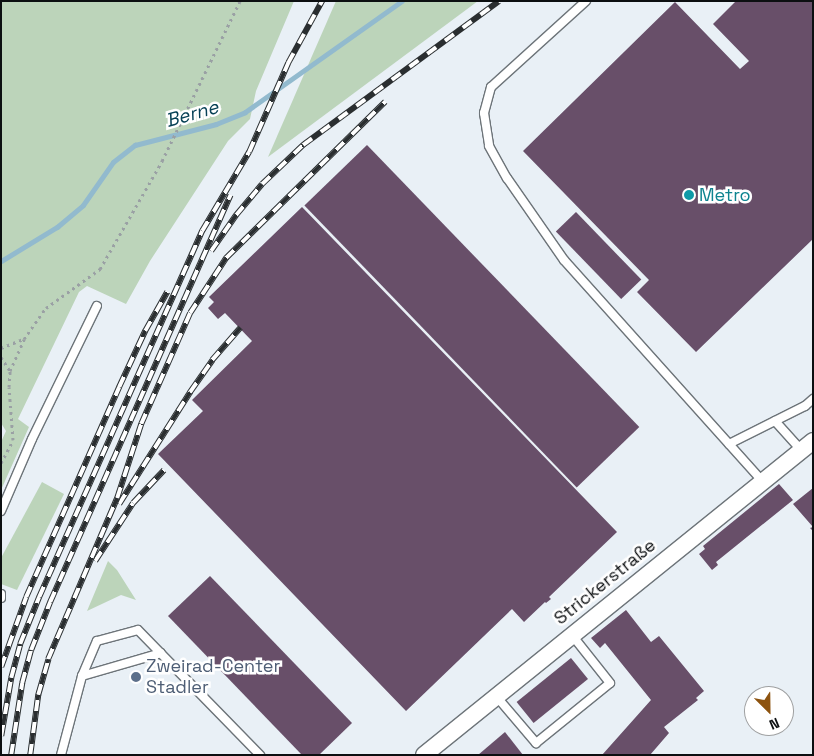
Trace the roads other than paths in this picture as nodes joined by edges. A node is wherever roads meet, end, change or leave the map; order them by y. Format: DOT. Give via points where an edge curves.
graph roads {
  1 [pos="586,1"];
  2 [pos="97,306"];
  3 [pos="813,398"];
  4 [pos="774,422"];
  5 [pos="729,444"];
  6 [pos="808,444"];
  7 [pos="762,481"];
  8 [pos="1,511"];
  9 [pos="1,594"];
  10 [pos="1,598"];
  11 [pos="572,635"];
  12 [pos="161,653"];
  13 [pos="82,676"];
  14 [pos="496,696"];
  15 [pos="60,755"];
  16 [pos="260,755"];
  17 [pos="424,755"];
  1 -- 5 [label="lane" via="491,87 484,113 489,146 507,178 564,260"];
  2 -- 8 [label="lane"];
  3 -- 4 [label="lane" via="805,406"];
  4 -- 5 [label="lane"];
  4 -- 6 [label="lane"];
  5 -- 7 [label="lane"];
  6 -- 7 [label="street, Strickerstraße"];
  7 -- 11 [label="street, Strickerstraße"];
  9 -- 10 [label="lane"];
  11 -- 14 [label="street, Strickerstraße"];
  11 -- 14 [label="lane" via="610,683 536,743"];
  12 -- 13 [label="lane"];
  12 -- 13 [label="lane" via="138,630 97,641"];
  12 -- 16 [label="lane"];
  13 -- 15 [label="lane"];
  14 -- 17 [label="street, Strickerstraße"];
}
